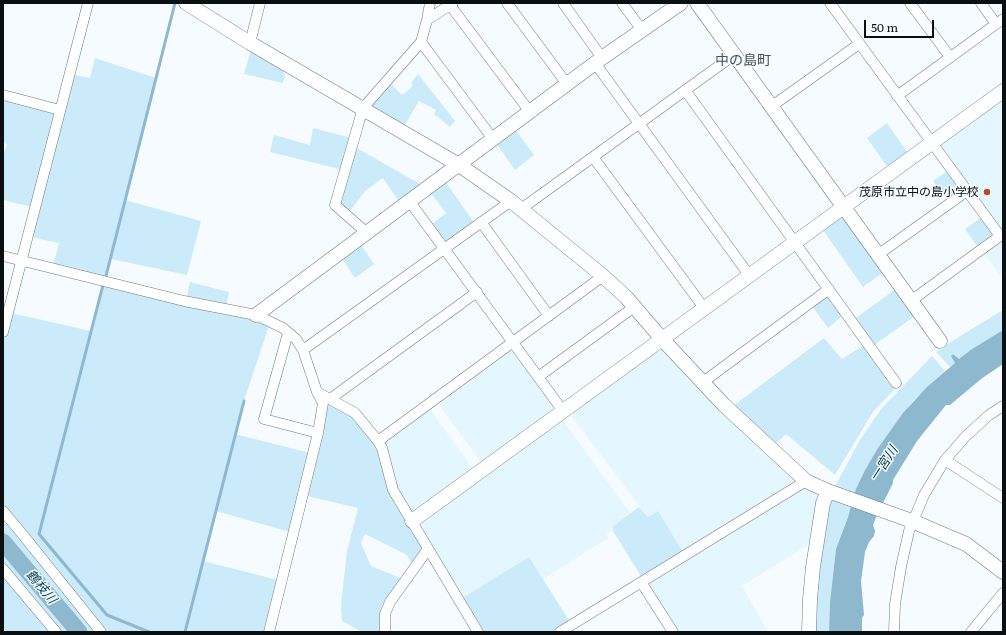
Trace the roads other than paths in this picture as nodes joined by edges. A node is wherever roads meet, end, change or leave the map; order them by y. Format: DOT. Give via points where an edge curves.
graph roads {
  1 [pos="88,3"];
  2 [pos="186,3"];
  3 [pos="260,3"];
  4 [pos="430,3"];
  5 [pos="507,3"];
  6 [pos="563,3"];
  7 [pos="622,3"];
  8 [pos="681,3"];
  9 [pos="697,3"];
  10 [pos="830,3"];
  11 [pos="910,3"];
  12 [pos="981,3"];
  13 [pos="452,4"];
  14 [pos="427,20"];
  15 [pos="999,21"];
  16 [pos="642,30"];
  17 [pos="421,42"];
  18 [pos="250,43"];
  19 [pos="859,44"];
  20 [pos="734,55"];
  21 [pos="950,57"];
  22 [pos="599,61"];
  23 [pos="567,84"];
  24 [pos="685,90"];
  25 [pos="1003,91"];
  26 [pos="3,95"];
  27 [pos="897,96"];
  28 [pos="772,106"];
  29 [pos="363,108"];
  30 [pos="60,110"];
  31 [pos="530,112"];
  32 [pos="639,123"];
  33 [pos="493,139"];
  34 [pos="932,144"];
  35 [pos="593,156"];
  36 [pos="459,165"];
  37 [pos="967,191"];
  38 [pos="410,202"];
  39 [pos="516,205"];
  40 [pos="844,206"];
  41 [pos="481,222"];
  42 [pos="367,232"];
  43 [pos="794,242"];
  44 [pos="445,248"];
  45 [pos="879,254"];
  46 [pos="3,256"];
  47 [pos="21,260"];
  48 [pos="749,275"];
  49 [pos="603,276"];
  50 [pos="829,289"];
  51 [pos="477,292"];
  52 [pos="912,300"];
  53 [pos="634,307"];
  54 [pos="704,308"];
  55 [pos="256,315"];
  56 [pos="550,316"];
  57 [pos="3,332"];
  58 [pos="288,333"];
  59 [pos="662,339"];
  60 [pos="940,341"];
  61 [pos="514,342"];
  62 [pos="303,350"];
  63 [pos="538,377"];
  64 [pos="703,382"];
  65 [pos="896,383"];
  66 [pos="317,392"];
  67 [pos="330,399"];
  68 [pos="1003,407"];
  69 [pos="563,411"];
  70 [pos="318,433"];
  71 [pos="378,441"];
  72 [pos="944,460"];
  73 [pos="806,481"];
  74 [pos="828,491"];
  75 [pos="1003,498"];
  76 [pos="3,512"];
  77 [pos="906,519"];
  78 [pos="412,521"];
  79 [pos="428,549"];
  80 [pos="3,569"];
  81 [pos="1003,572"];
  82 [pos="641,582"];
  83 [pos="1003,593"];
  84 [pos="56,632"];
  85 [pos="101,632"];
  86 [pos="269,632"];
  87 [pos="385,632"];
  88 [pos="478,632"];
  89 [pos="560,632"];
  90 [pos="673,632"];
  91 [pos="809,632"];
  92 [pos="894,632"];
  93 [pos="972,632"];
  1 -- 30 [label="street"];
  2 -- 18 [label="street"];
  3 -- 18 [label="street"];
  4 -- 14 [label="street"];
  5 -- 23 [label="street"];
  6 -- 22 [label="street"];
  7 -- 16 [label="street"];
  8 -- 16 [label="street"];
  9 -- 20 [label="street"];
  10 -- 19 [label="street"];
  11 -- 21 [label="street"];
  12 -- 15 [label="street"];
  13 -- 14 [label="street"];
  13 -- 31 [label="street"];
  14 -- 17 [label="street"];
  15 -- 21 [label="street"];
  16 -- 22 [label="street"];
  17 -- 29 [label="street"];
  17 -- 33 [label="street"];
  18 -- 29 [label="street"];
  19 -- 27 [label="street"];
  19 -- 28 [label="street"];
  20 -- 24 [label="street"];
  20 -- 28 [label="street"];
  21 -- 27 [label="street"];
  22 -- 23 [label="street"];
  22 -- 32 [label="street"];
  23 -- 31 [label="street"];
  24 -- 32 [label="street"];
  24 -- 43 [label="street"];
  25 -- 34 [label="street"];
  26 -- 30 [label="street"];
  27 -- 34 [label="street"];
  28 -- 40 [label="street"];
  29 -- 36 [label="street"];
  29 -- 42 [label="street" via="335,205"];
  30 -- 47 [label="street"];
  31 -- 33 [label="street"];
  32 -- 35 [label="street"];
  32 -- 48 [label="street"];
  33 -- 36 [label="street"];
  34 -- 37 [label="street"];
  34 -- 40 [label="street"];
  35 -- 39 [label="street"];
  35 -- 54 [label="street"];
  36 -- 38 [label="street"];
  36 -- 39 [label="street"];
  37 -- 45 [label="street"];
  37 -- 52 [label="street" via="1000,236"];
  38 -- 42 [label="street"];
  38 -- 44 [label="street"];
  39 -- 41 [label="street"];
  39 -- 49 [label="street"];
  40 -- 43 [label="street"];
  40 -- 45 [label="street"];
  41 -- 44 [label="street"];
  41 -- 56 [label="street"];
  42 -- 55 [label="street"];
  43 -- 48 [label="street"];
  43 -- 50 [label="street"];
  44 -- 51 [label="street"];
  44 -- 62 [label="street"];
  45 -- 52 [label="street"];
  46 -- 47 [label="street"];
  47 -- 55 [label="street" via="184,301"];
  47 -- 57 [label="street"];
  48 -- 54 [label="street"];
  49 -- 53 [label="street"];
  49 -- 56 [label="street"];
  50 -- 64 [label="street"];
  50 -- 65 [label="street"];
  51 -- 61 [label="street"];
  51 -- 67 [label="street"];
  52 -- 60 [label="street"];
  53 -- 59 [label="street"];
  53 -- 63 [label="street"];
  54 -- 59 [label="street"];
  55 -- 58 [label="street"];
  56 -- 61 [label="street"];
  58 -- 62 [label="street" via="296,339"];
  58 -- 70 [label="street" via="264,419"];
  59 -- 64 [label="street"];
  59 -- 69 [label="street"];
  61 -- 63 [label="street"];
  61 -- 71 [label="street"];
  62 -- 66 [label="street"];
  63 -- 69 [label="street"];
  64 -- 73 [label="street" via="724,405"];
  66 -- 67 [label="street"];
  66 -- 70 [label="street" via="323,403"];
  67 -- 71 [label="street" via="355,413"];
  68 -- 72 [label="street" via="989,415"];
  69 -- 78 [label="street"];
  70 -- 86 [label="street"];
  71 -- 78 [label="street" via="394,490"];
  72 -- 75 [label="street"];
  72 -- 77 [label="street" via="924,495"];
  73 -- 74 [label="street"];
  73 -- 82 [label="street"];
  74 -- 77 [label="street"];
  74 -- 91 [label="street" via="823,503 813,567"];
  76 -- 85 [label="street"];
  77 -- 81 [label="street" via="966,544"];
  77 -- 92 [label="street"];
  78 -- 79 [label="street"];
  79 -- 87 [label="street" via="390,602 385,614"];
  79 -- 88 [label="street"];
  80 -- 84 [label="street"];
  82 -- 89 [label="street"];
  82 -- 90 [label="street"];
  83 -- 93 [label="street"];
}
